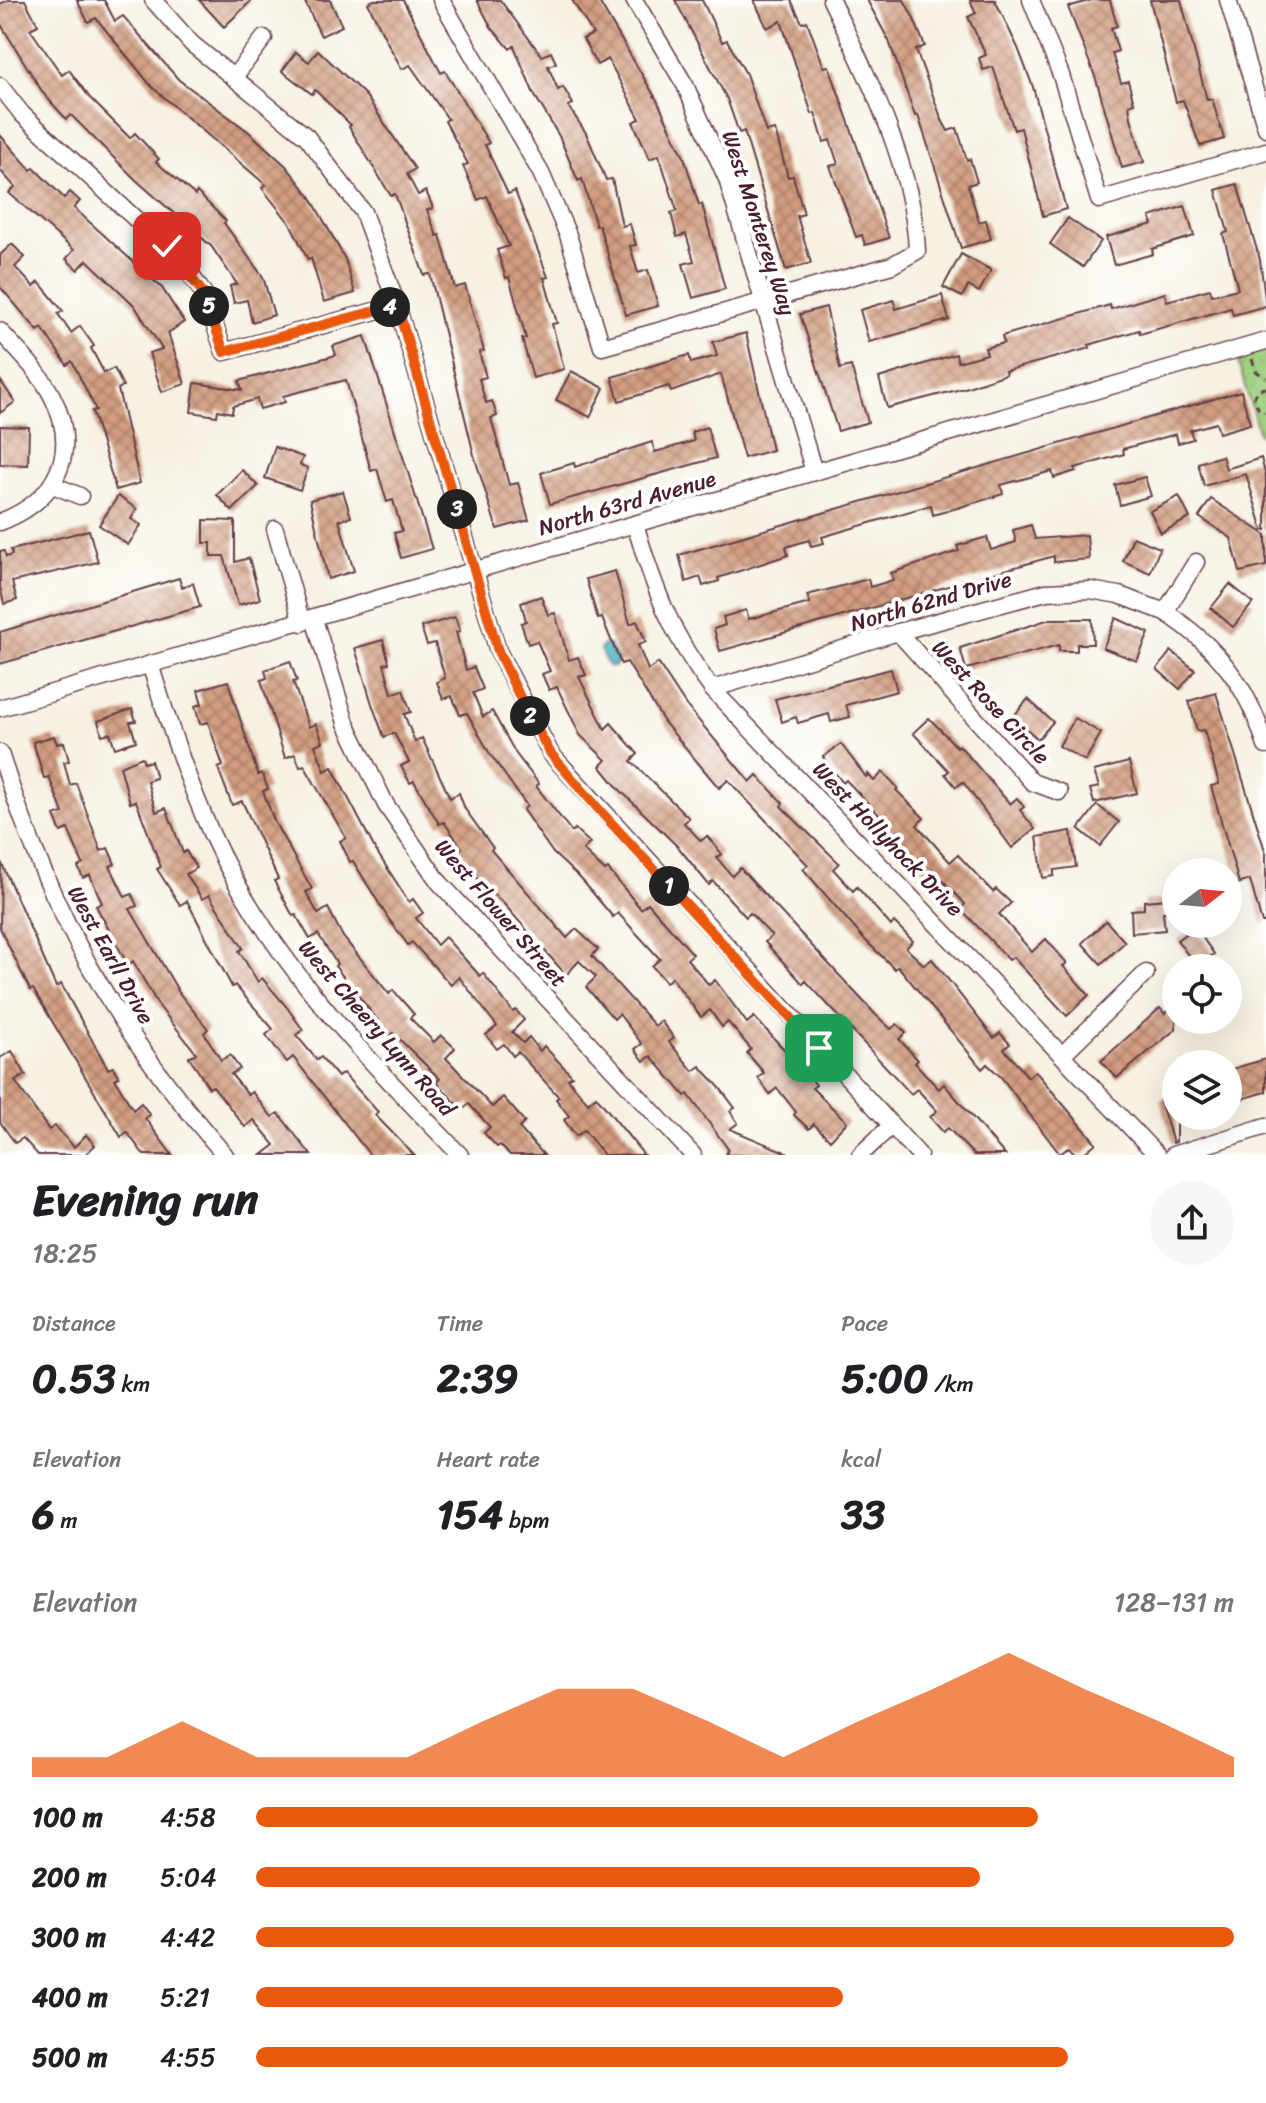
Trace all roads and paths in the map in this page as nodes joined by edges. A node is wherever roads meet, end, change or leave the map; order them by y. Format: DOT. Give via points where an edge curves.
graph roads {
  1 [pos="153,0"];
  2 [pos="441,0"];
  3 [pos="634,0"];
  4 [pos="831,0"];
  5 [pos="1031,0"];
  6 [pos="1228,0"];
  7 [pos="264,38"];
  8 [pos="234,77"];
  9 [pos="0,86"];
  10 [pos="1266,128"];
  11 [pos="1266,151"];
  12 [pos="763,302"];
  13 [pos="397,305"];
  14 [pos="0,331"];
  15 [pos="1266,341"];
  16 [pos="1248,346"];
  17 [pos="1266,378"];
  18 [pos="1266,388"];
  19 [pos="1266,412"];
  20 [pos="814,472"];
  21 [pos="53,485"];
  22 [pos="80,496"];
  23 [pos="0,522"];
  24 [pos="635,524"];
  25 [pos="275,529"];
  26 [pos="1196,562"];
  27 [pos="475,571"];
  28 [pos="1165,612"];
  29 [pos="308,621"];
  30 [pos="898,632"];
  31 [pos="150,664"];
  32 [pos="712,689"];
  33 [pos="0,708"];
  34 [pos="1266,746"];
  35 [pos="0,753"];
  36 [pos="1059,792"];
  37 [pos="1146,973"];
  38 [pos="1063,1054"];
  39 [pos="891,1126"];
  40 [pos="1266,1126"];
  41 [pos="225,1155"];
  42 [pos="460,1155"];
  43 [pos="693,1155"];
  44 [pos="860,1155"];
  45 [pos="919,1155"];
  46 [pos="1157,1155"];
  47 [pos="1173,1155"];
  1 -- 8 [label="street" via="192,44"];
  2 -- 12 [label="street" via="541,173 568,235 602,347"];
  3 -- 12 [label="street, West Monterey Way" via="703,123 727,179"];
  4 -- 12 [label="street" via="889,134 916,221 917,251 892,265"];
  5 -- 11 [label="street" via="1061,75 1099,200"];
  6 -- 10 [label="street"];
  7 -- 8 [label="street"];
  8 -- 13 [label="street" via="307,137 337,172 363,212"];
  9 -- 13 [label="street" via="22,114 181,261 204,294 224,352"];
  12 -- 20 [label="street, West Monterey Way"];
  13 -- 27 [label="street"];
  14 -- 21 [label="street" via="51,393 61,419 66,444"];
  15 -- 16 [label="street, North 63rd Avenue"];
  16 -- 17 [label="path" via="1256,371"];
  16 -- 20 [label="street, North 63rd Avenue"];
  18 -- 19 [label="path" via="1257,390 1254,398"];
  20 -- 24 [label="street, North 63rd Avenue"];
  21 -- 22 [label="street"];
  21 -- 23 [label="street" via="32,508"];
  24 -- 27 [label="street, North 63rd Avenue"];
  24 -- 32 [label="street, West Hollyhock Drive" via="672,629"];
  25 -- 29 [label="street, West Flower Street"];
  26 -- 28 [label="street"];
  27 -- 29 [label="street, North 63rd Avenue"];
  27 -- 39 [label="street" via="498,651 551,754"];
  28 -- 30 [label="street, North 62nd Drive" via="1119,595 1070,588"];
  28 -- 34 [label="street, North 62nd Drive" via="1199,635 1228,665 1251,703"];
  29 -- 31 [label="street, North 63rd Avenue"];
  29 -- 43 [label="street, West Flower Street" via="346,723 386,805 439,882"];
  30 -- 32 [label="street, North 62nd Drive"];
  30 -- 36 [label="street, West Rose Circle" via="1032,782"];
  31 -- 33 [label="street, North 63rd Avenue"];
  31 -- 42 [label="street, West Cheery Lynn Road" via="213,838 266,930 305,985"];
  32 -- 38 [label="street, West Hollyhock Drive"];
  35 -- 41 [label="street, West Earll Drive" via="32,848 96,981 147,1060"];
  37 -- 38 [label="street"];
  38 -- 46 [label="street, West Hollyhock Drive"];
  39 -- 44 [label="street"];
  39 -- 45 [label="street"];
  40 -- 47 [label="street"];
}
